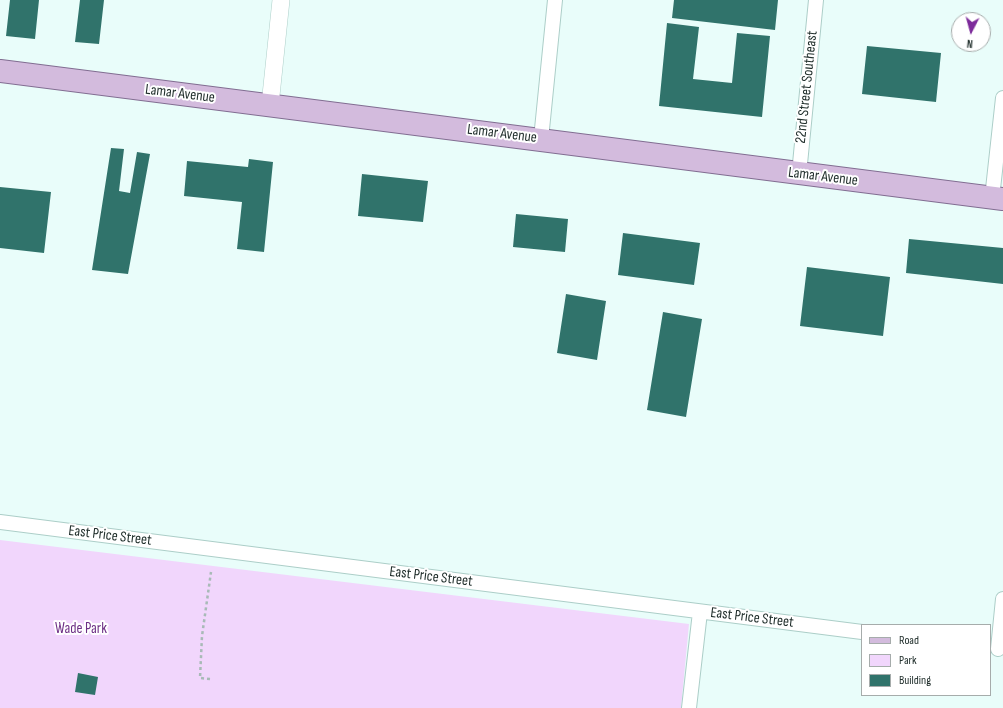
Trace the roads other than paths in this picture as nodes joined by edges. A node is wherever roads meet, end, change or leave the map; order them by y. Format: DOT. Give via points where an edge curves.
graph roads {
  1 [pos="281,0"];
  2 [pos="555,0"];
  3 [pos="816,0"];
  4 [pos="0,71"];
  5 [pos="1003,98"];
  6 [pos="270,105"];
  7 [pos="541,139"];
  8 [pos="799,174"];
  9 [pos="998,199"];
  10 [pos="0,522"];
  11 [pos="1003,599"];
  12 [pos="700,612"];
  13 [pos="861,632"];
  14 [pos="997,649"];
  15 [pos="689,708"];
  1 -- 6 [label="street"];
  2 -- 7 [label="street"];
  3 -- 8 [label="street, 22nd Street Southeast"];
  4 -- 6 [label="main road, Lamar Avenue"];
  5 -- 9 [label="street"];
  6 -- 7 [label="main road, Lamar Avenue"];
  7 -- 8 [label="main road, Lamar Avenue"];
  8 -- 9 [label="main road, Lamar Avenue"];
  10 -- 12 [label="street, East Price Street"];
  11 -- 14 [label="street"];
  12 -- 13 [label="street, East Price Street"];
  12 -- 15 [label="street"];
}
